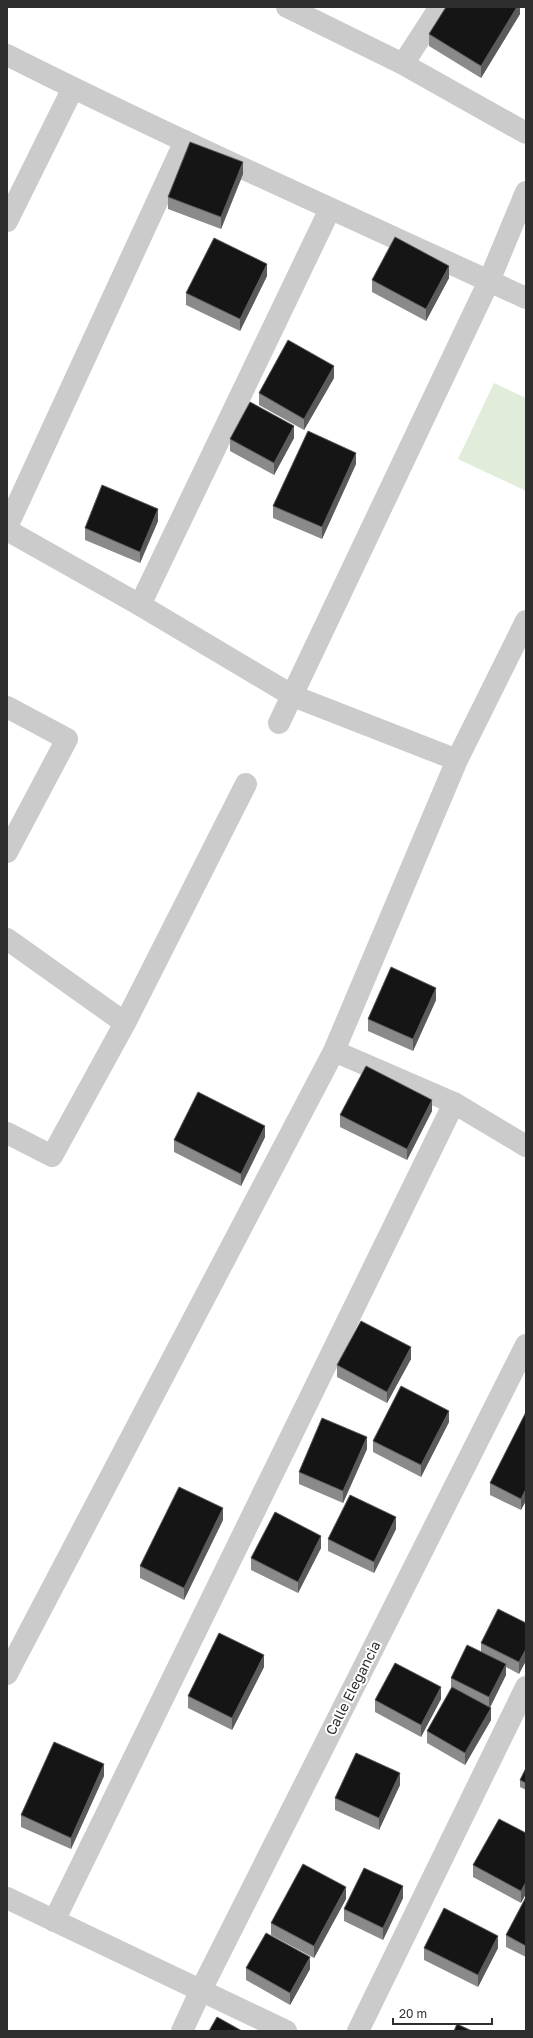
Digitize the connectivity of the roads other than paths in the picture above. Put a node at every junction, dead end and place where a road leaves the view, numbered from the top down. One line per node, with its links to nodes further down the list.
1 (288, 7): 4 (street)
2 (440, 7): 4 (street)
3 (7, 54): 5 (street)
4 (403, 64): 6 (street)
5 (73, 88): 7 (street); 10 (street)
6 (526, 133)
7 (185, 141): 9 (street); 13 (street)
8 (526, 192): 11 (street)
9 (330, 209): 11 (street); 15 (street)
10 (7, 221)
11 (489, 281): 12 (street); 17 (street)
12 (526, 298)
13 (7, 527)
14 (7, 530): 15 (street)
15 (140, 605): 17 (street)
16 (526, 621): 20 (street)
17 (293, 696): 19 (street); 20 (street)
18 (7, 707): 22 (street)
19 (279, 723)
20 (457, 760): 25 (street)
21 (246, 784): 24 (street)
22 (7, 852)
23 (7, 940): 24 (street)
24 (125, 1023): 27 (street)
25 (334, 1051): 26 (street); 30 (street)
26 (454, 1103): 28 (street); 33 (street)
27 (7, 1133)
28 (526, 1146)
29 (526, 1345): 34 (street, Calle Elegancia)
30 (7, 1674)
31 (526, 1687): 37 (street)
32 (7, 1898): 33 (street)
33 (54, 1921): 34 (street)
34 (201, 1990): 35 (street, Calle Elegancia); 36 (street)
35 (182, 2031)
36 (286, 2031)
37 (358, 2031)

